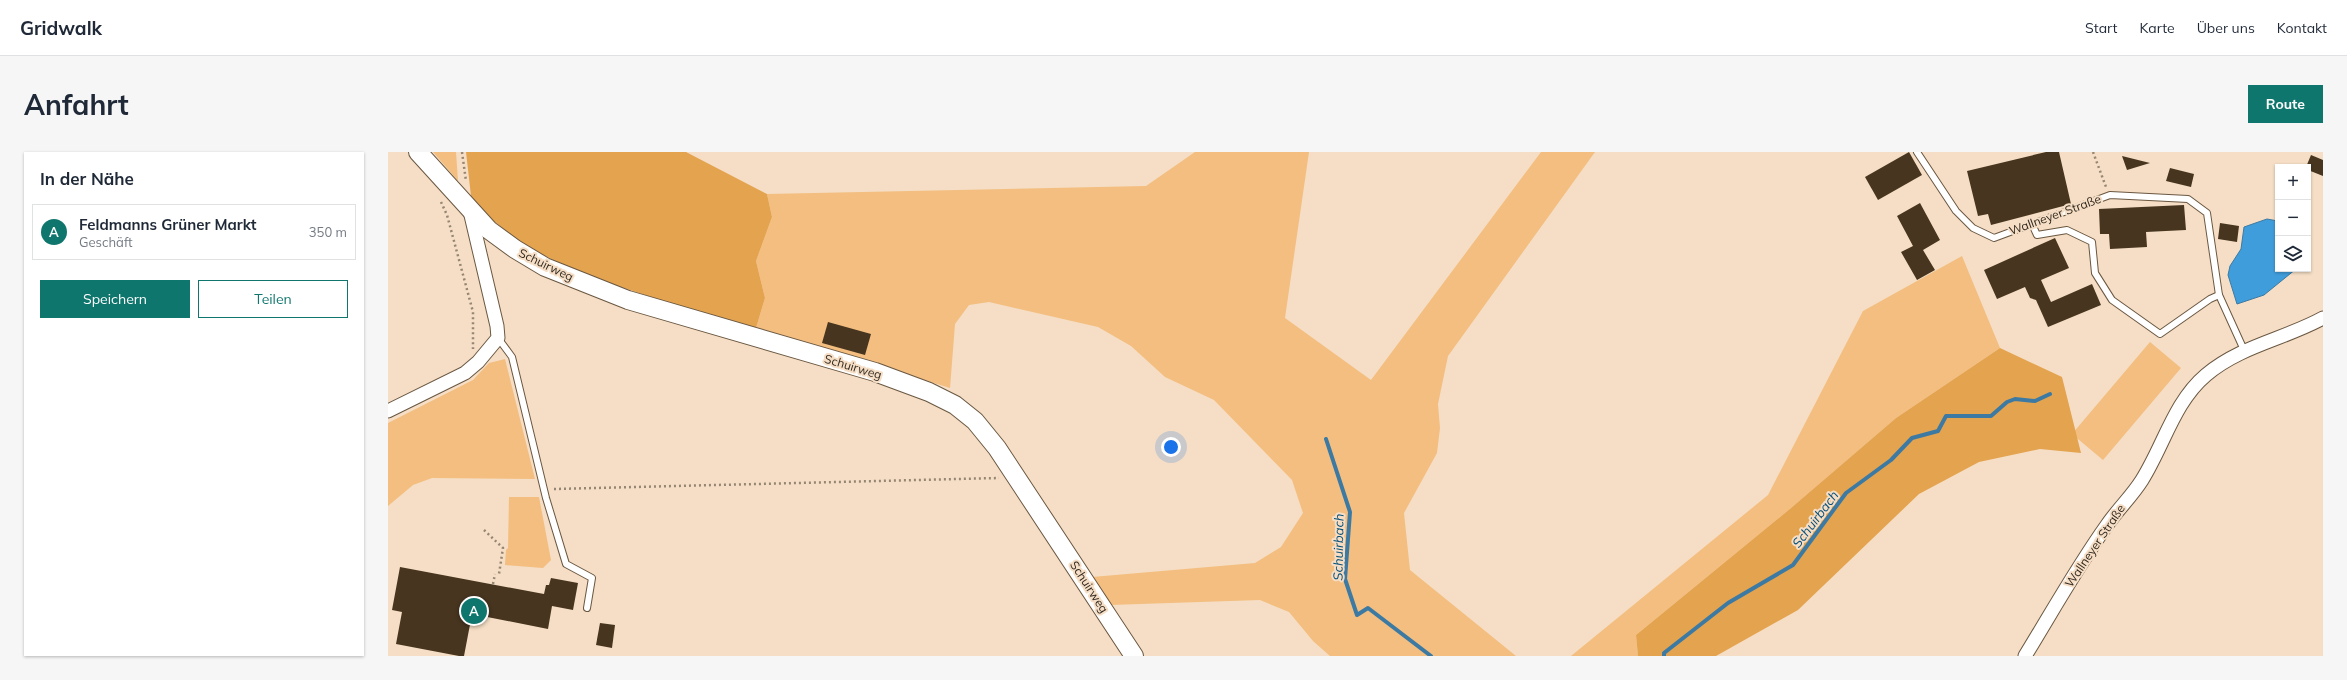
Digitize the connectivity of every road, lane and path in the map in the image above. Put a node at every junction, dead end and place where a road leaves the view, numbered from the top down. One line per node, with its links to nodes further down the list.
1 (418, 152): 6 (main road, Schuirweg)
2 (1917, 152): 7 (lane, Wallneyer Straße)
3 (2093, 152): 4 (path)
4 (2110, 195): 7 (lane, Wallneyer Straße); 8 (lane, Wallneyer Straße)
5 (440, 198): 12 (path)
6 (470, 212): 10 (street, Schuirweg); 14 (main road, Schuirweg)
7 (2032, 224): 8 (lane)
8 (2219, 295): 11 (lane, Wallneyer Straße)
9 (2323, 318): 11 (street, Wallneyer Straße)
10 (498, 338): 12 (street); 15 (lane, Schuirweg)
11 (2244, 350): 22 (street, Wallneyer Straße)
12 (478, 362): 13 (street)
13 (388, 411)
14 (1017, 478): 15 (path); 21 (main road, Schuirweg)
15 (544, 489): 20 (lane, Schuirweg)
16 (484, 530): 18 (path)
17 (495, 574): 19 (path)
18 (499, 574)
19 (493, 584)
20 (587, 608)
21 (1134, 656)
22 (2025, 656)

